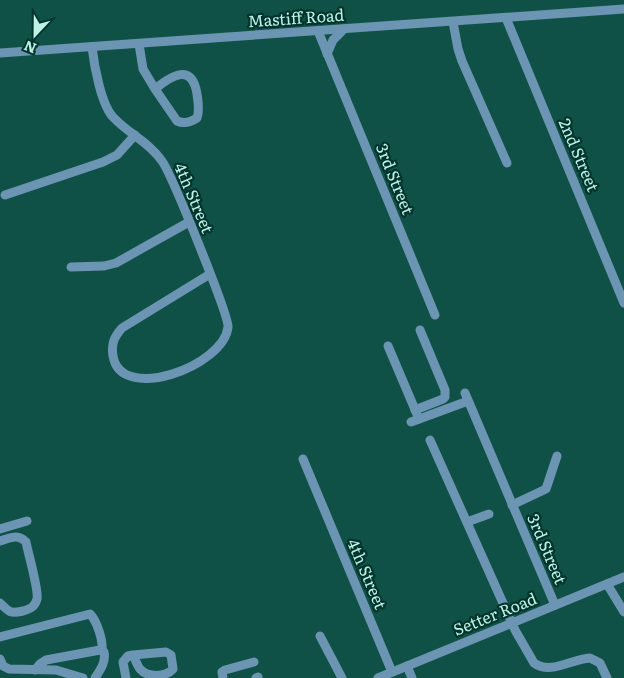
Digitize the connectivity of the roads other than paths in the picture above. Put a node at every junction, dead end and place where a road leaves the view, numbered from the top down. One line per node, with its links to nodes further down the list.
1 (624, 9): 2 (street, Mastiff Road)
2 (506, 18): 3 (street, Mastiff Road); 17 (street, 2nd Street)
3 (452, 22): 4 (street, Mastiff Road); 12 (street)
4 (344, 29): 5 (street, Mastiff Road); 9 (street)
5 (318, 31): 6 (street, Mastiff Road); 9 (street, 3rd Street)
6 (139, 44): 7 (street, Mastiff Road); 10 (street)
7 (92, 47): 8 (street, Mastiff Road); 11 (street, 4th Street)
8 (0, 53)
9 (327, 54): 18 (street, 3rd Street)
10 (155, 89): 10 (street)
11 (135, 135): 13 (street); 14 (street, 4th Street)
12 (507, 163)
13 (5, 195)
14 (189, 222): 15 (street); 16 (street, 4th Street)
15 (71, 267)
16 (210, 274): 16 (street, 4th Street)
17 (624, 303)
18 (434, 315)
19 (420, 330): 21 (street)
20 (388, 346): 21 (street)
21 (415, 410): 25 (street, 3rd Street)
22 (430, 440): 28 (street)
23 (557, 456): 25 (street)
24 (303, 459): 43 (street, 4th Street)
25 (512, 505): 34 (street, 3rd Street)
26 (489, 514): 28 (street)
27 (27, 520): 29 (street)
28 (468, 522): 36 (street)
29 (0, 529)
30 (0, 541): 33 (street)
31 (624, 577): 32 (street, Setter Road)
32 (607, 584): 34 (street, Setter Road); 35 (street)
33 (0, 603)
34 (555, 605): 36 (street, Setter Road)
35 (624, 611)
36 (512, 623): 43 (street, Setter Road); 53 (street)
37 (320, 636): 49 (street)
38 (0, 637): 39 (street)
39 (102, 650): 44 (street); 46 (street)
40 (133, 655): 47 (street)
41 (0, 659): 44 (street)
42 (254, 662): 48 (street)
43 (400, 669): 50 (street, Setter Road); 51 (street); 52 (street)
44 (35, 670): 45 (street)
45 (84, 678)
46 (95, 678)
47 (126, 678)
48 (223, 678)
49 (342, 678)
50 (378, 678)
51 (404, 678)
52 (412, 678)
53 (606, 678)

